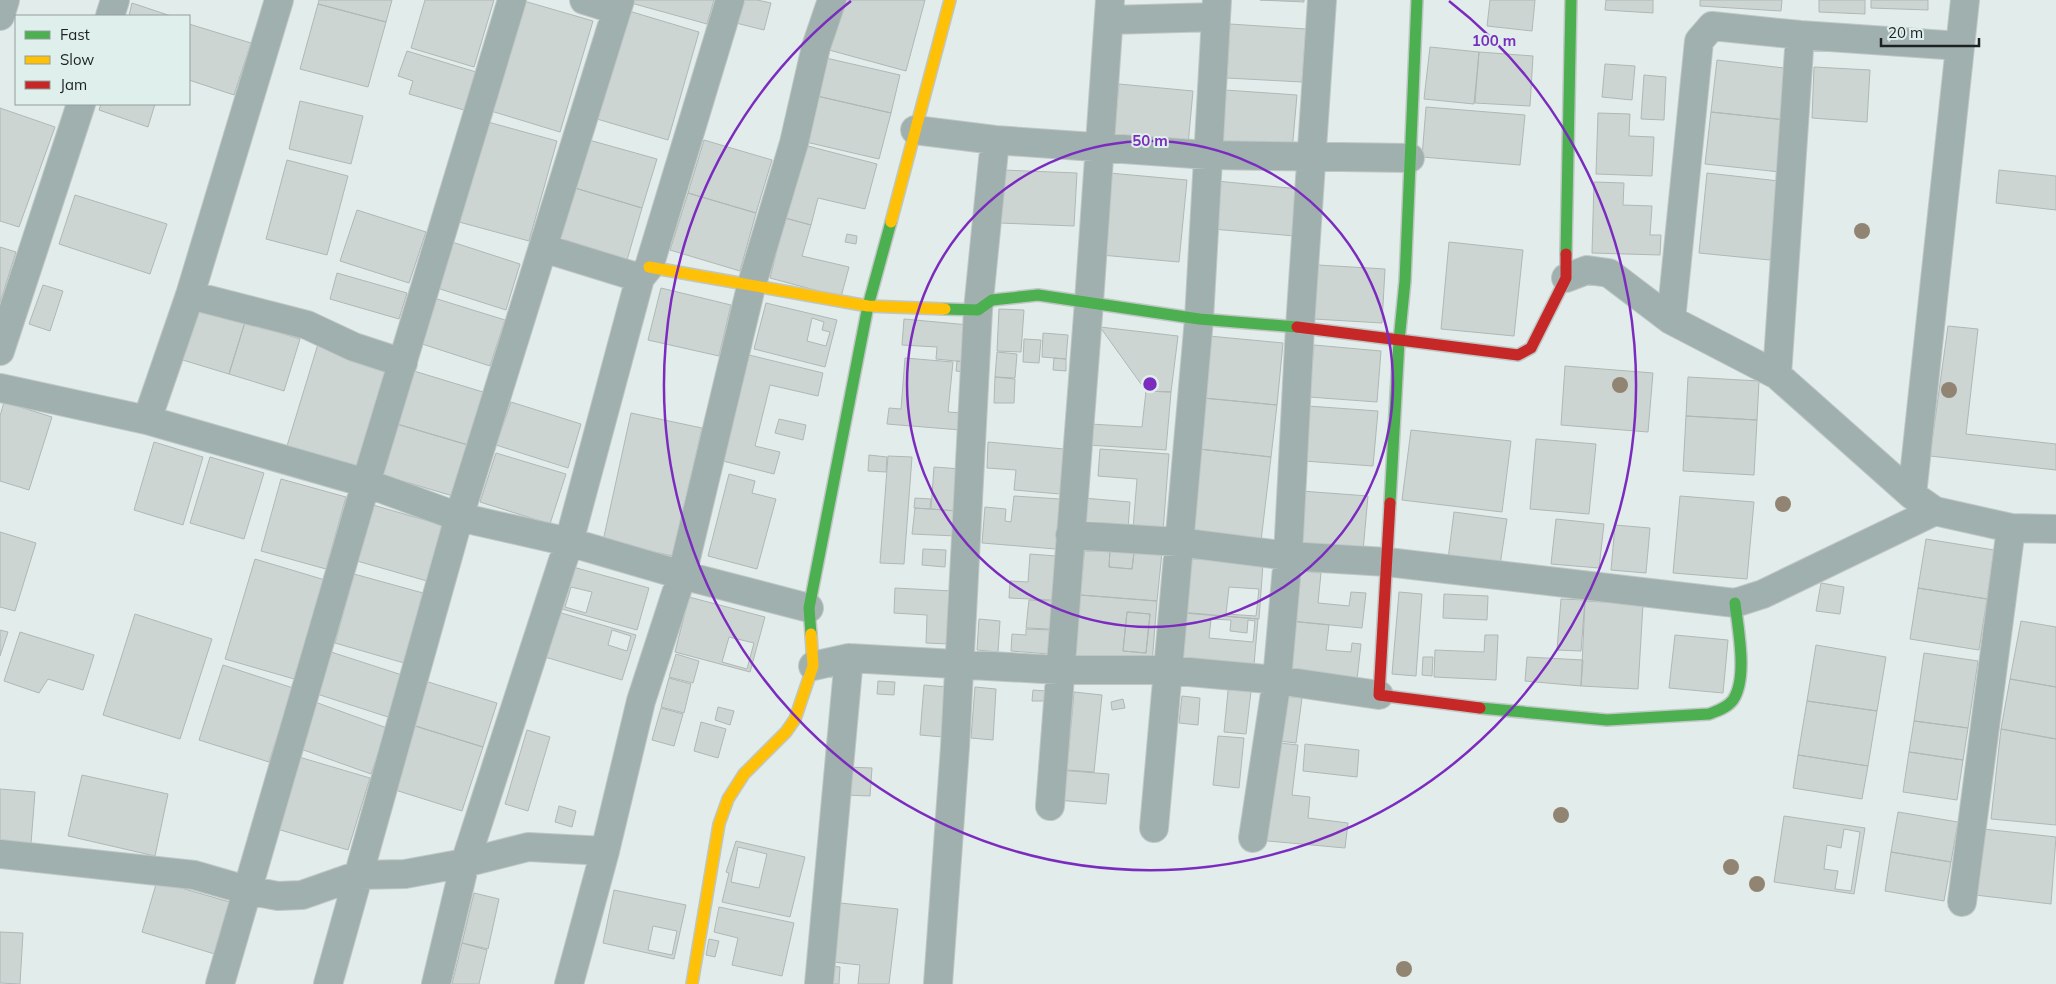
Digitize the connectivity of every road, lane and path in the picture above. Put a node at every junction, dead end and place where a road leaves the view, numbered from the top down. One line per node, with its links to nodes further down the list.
1 (5, 0): 17 (street)
2 (115, 0): 16 (street)
3 (279, 0): 31 (street)
4 (512, 0): 40 (street)
5 (584, 0): 13 (street)
6 (730, 0): 28 (street)
7 (832, 0): 30 (street)
8 (950, 0): 21 (street)
9 (1322, 0): 25 (street)
10 (1417, 0): 26 (street)
11 (1571, 0): 29 (street)
12 (1965, 0): 19 (street)
13 (618, 5): 27 (street)
14 (1216, 9): 15 (street); 24 (street)
15 (1109, 10): 23 (street)
16 (110, 15)
17 (0, 16)
18 (1800, 35): 19 (street); 36 (street); 41 (street)
19 (1960, 46): 45 (street)
20 (81, 105): 39 (street)
21 (915, 130): 22 (street); 33 (street)
22 (995, 140): 23 (street); 34 (street)
23 (1100, 148): 24 (street); 32 (street)
24 (1208, 155): 25 (street); 35 (street)
25 (1311, 155): 26 (street); 37 (street)
26 (1410, 158): 38 (street)
27 (543, 248): 28 (street); 47 (street)
28 (645, 273): 30 (street); 51 (street)
29 (1566, 278): 36 (street); 38 (street)
30 (751, 287): 33 (street); 55 (street)
31 (190, 295): 40 (street); 43 (street)
32 (1089, 302): 34 (street); 35 (street); 50 (street)
33 (868, 306): 34 (street); 57 (street)
34 (978, 310): 59 (street)
35 (1199, 320): 37 (street); 52 (street)
36 (1671, 320): 41 (street)
37 (1300, 328): 38 (street); 53 (street)
38 (1399, 341): 54 (street)
39 (0, 351)
40 (404, 363): 44 (street)
41 (1777, 374): 45 (street)
42 (0, 388): 43 (street)
43 (147, 420): 44 (street)
44 (366, 483): 47 (street); 72 (street)
45 (1912, 495): 46 (street)
46 (1935, 511): 48 (street); 56 (street)
47 (459, 517): 51 (street); 71 (street)
48 (2011, 528): 49 (street); 73 (street)
49 (2056, 529)
50 (1070, 534): 52 (street); 61 (street)
51 (569, 542): 55 (street); 70 (street)
52 (1178, 542): 53 (street); 62 (street)
53 (1288, 556): 54 (street); 63 (street)
54 (1387, 562): 56 (street); 64 (street)
55 (682, 575): 57 (street); 68 (street)
56 (1735, 603): 64 (street)
57 (809, 608): 60 (street)
58 (849, 658): 59 (street); 60 (street); 79 (street)
59 (960, 663): 61 (street); 80 (street)
60 (813, 666): 78 (street)
61 (1060, 670): 62 (street); 65 (street)
62 (1167, 670): 63 (street); 66 (street)
63 (1277, 680): 64 (street); 67 (street)
64 (1379, 696)
65 (1050, 806)
66 (1154, 828)
67 (1253, 838)
68 (605, 851): 70 (street); 77 (street)
69 (0, 854): 72 (street)
70 (465, 863): 71 (street); 76 (street)
71 (359, 875): 72 (street); 75 (street)
72 (246, 890): 74 (street)
73 (1962, 902)
74 (220, 984)
75 (328, 984)
76 (436, 984)
77 (569, 984)
78 (692, 984)
79 (819, 984)
80 (938, 984)

